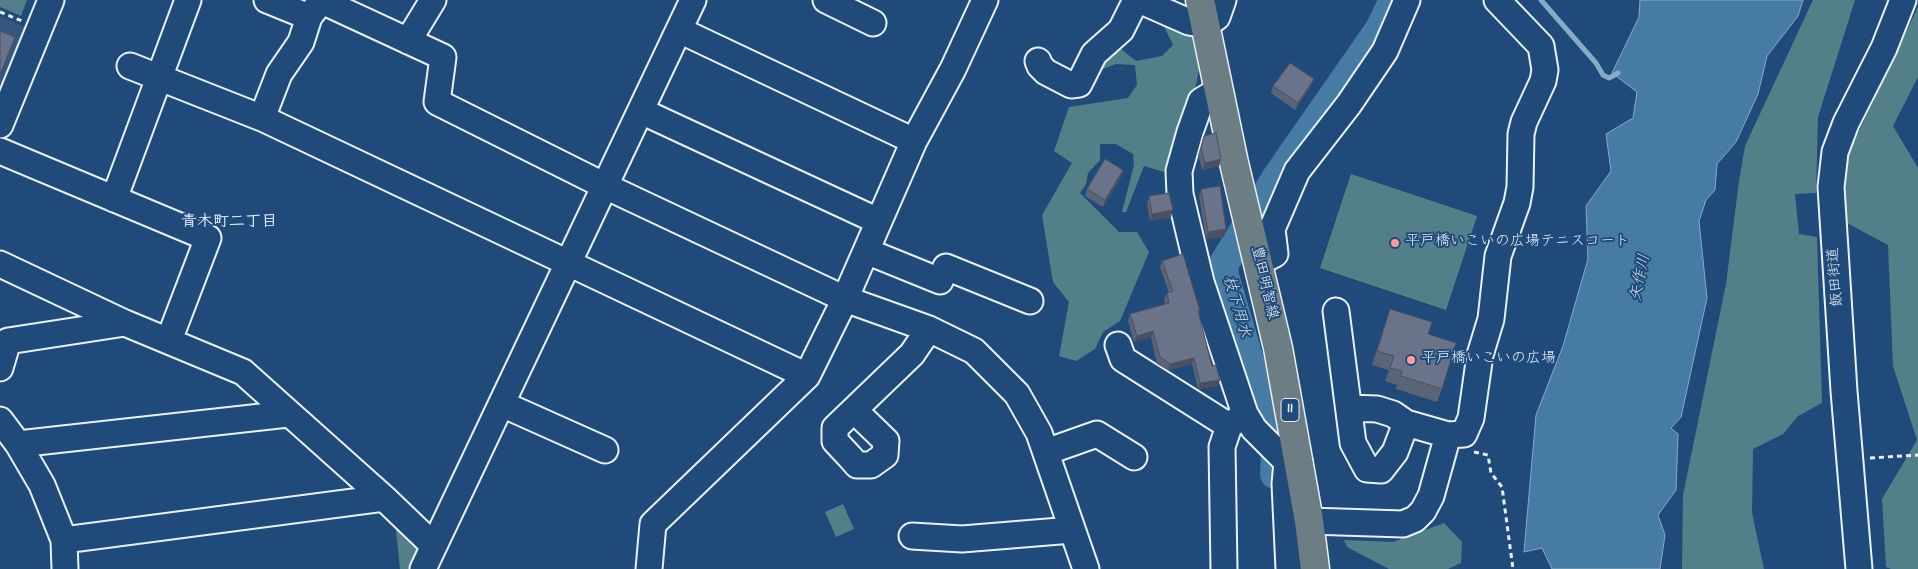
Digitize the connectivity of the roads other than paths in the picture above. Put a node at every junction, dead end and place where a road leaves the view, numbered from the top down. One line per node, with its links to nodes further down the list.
1 (50, 0): 24 (street)
2 (188, 0): 20 (street)
3 (267, 0): 13 (street)
4 (433, 0): 17 (street)
5 (693, 0): 16 (street)
6 (826, 0): 15 (street)
7 (985, 0): 25 (street)
8 (1137, 0): 14 (street); 18 (street)
9 (1223, 0): 14 (street)
10 (1407, 0): 31 (street)
11 (1496, 0): 50 (street)
12 (1903, 0): 70 (street, 飯田街道)
13 (318, 6): 17 (street); 23 (street)
14 (1203, 13): 21 (main road, 豊田明智線 / 11)
15 (873, 24)
16 (679, 30): 22 (street); 25 (street)
17 (408, 41): 27 (street)
18 (1038, 61)
19 (130, 66): 20 (street)
20 (160, 80): 23 (street); 28 (street)
21 (1219, 90): 31 (main road, 豊田明智線 / 11); 48 (street)
22 (641, 111): 27 (street); 29 (street)
23 (262, 118): 32 (street)
24 (0, 125)
25 (914, 140): 29 (street)
26 (0, 151): 28 (street)
27 (605, 186): 32 (street); 34 (street)
28 (114, 199): 39 (street)
29 (878, 221): 30 (street)
30 (866, 251): 34 (street); 35 (street)
31 (1258, 258): 55 (main road, 豊田明智線 / 11)
32 (570, 262): 42 (street); 43 (street)
33 (0, 264): 37 (street)
34 (845, 299): 38 (street); 42 (street)
35 (1030, 301)
36 (1336, 311): 44 (street)
37 (126, 323): 39 (street); 41 (street)
38 (929, 329): 45 (street); 53 (street)
39 (169, 340): 46 (street)
40 (1118, 345): 48 (street)
41 (0, 368)
42 (807, 376): 64 (street)
43 (502, 404): 52 (street); 61 (street)
44 (1349, 408): 49 (street); 49 (street)
45 (854, 410)
46 (288, 414): 51 (street); 56 (street)
47 (0, 420): 51 (street)
48 (1237, 420): 55 (street); 67 (street)
49 (1406, 423): 50 (street)
50 (1448, 435): 57 (street)
51 (18, 444): 60 (street)
52 (605, 450)
53 (1046, 452): 54 (street); 58 (street)
54 (1134, 458)
55 (1290, 460): 57 (main road, 豊田明智線 / 11); 68 (street)
56 (384, 498): 60 (street); 61 (street)
57 (1309, 520): 69 (main road, 豊田明智線 / 11)
58 (1072, 530): 59 (street); 65 (street)
59 (912, 536)
60 (64, 540): 62 (street)
61 (434, 546): 63 (street)
62 (65, 569)
63 (423, 569)
64 (649, 569)
65 (1086, 569): 66 (street)
66 (1098, 569)
67 (1224, 569)
68 (1289, 569)
69 (1314, 569)
70 (1859, 569)

